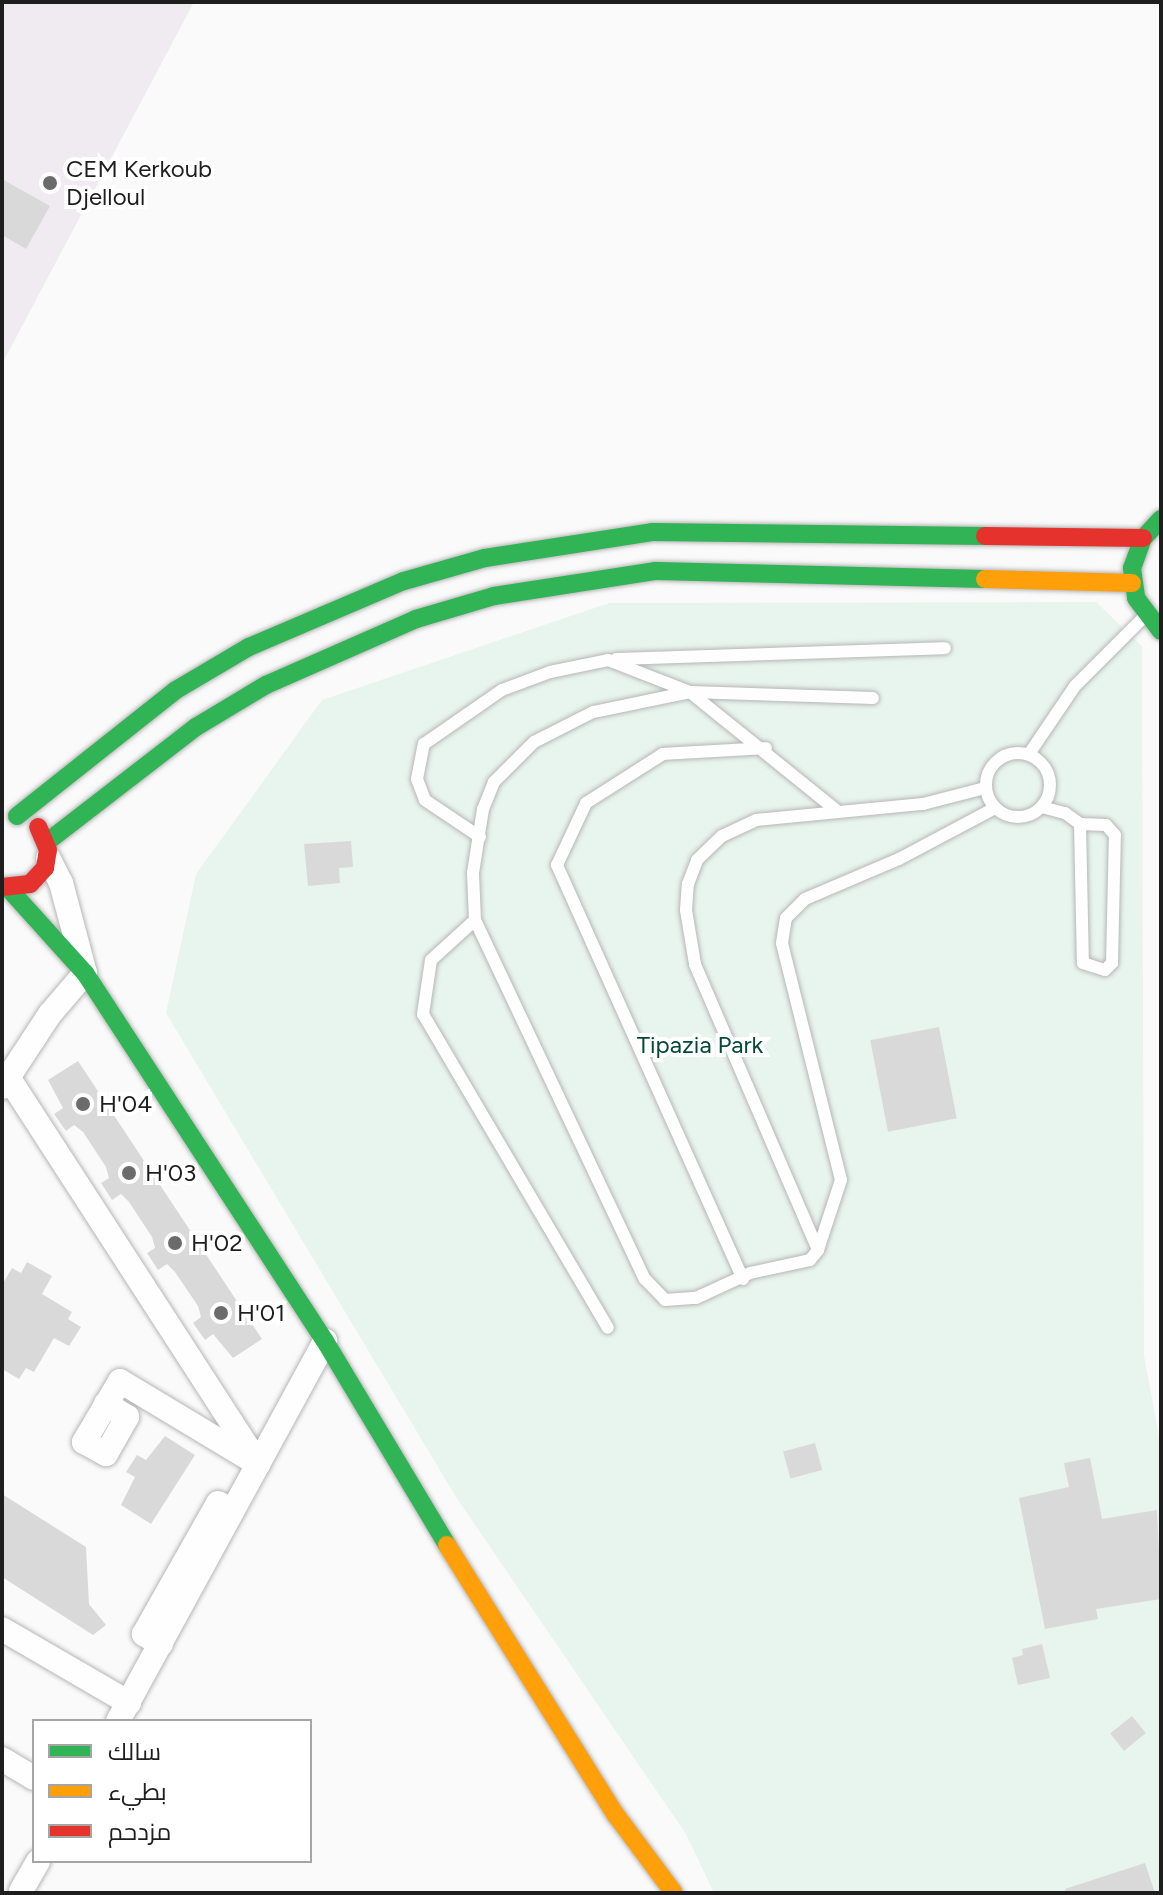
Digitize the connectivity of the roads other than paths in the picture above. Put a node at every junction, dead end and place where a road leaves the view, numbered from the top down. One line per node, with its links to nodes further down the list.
1 (1161, 519): 2 (street)
2 (1143, 538): 3 (street); 16 (street)
3 (1132, 583): 4 (street); 19 (street)
4 (1145, 616): 5 (street); 11 (lane)
5 (1161, 631)
6 (945, 648): 7 (lane)
7 (608, 660): 8 (lane); 18 (lane)
8 (690, 692): 9 (lane); 10 (lane); 18 (lane)
9 (873, 698)
10 (766, 748): 15 (lane); 25 (lane)
11 (1029, 754): 12 (lane); 13 (lane)
12 (985, 788): 14 (lane); 15 (lane)
13 (1042, 807): 14 (lane); 17 (lane)
14 (995, 808): 24 (lane)
15 (836, 810): 24 (lane)
16 (8, 812): 19 (street)
17 (1080, 824): 17 (lane)
18 (480, 837): 21 (lane)
19 (47, 850): 20 (street); 22 (street)
20 (5, 889): 22 (street)
21 (475, 920): 25 (lane); 26 (lane)
22 (85, 973): 23 (street); 27 (street)
23 (5, 1082): 29 (street)
24 (818, 1250): 25 (lane)
25 (743, 1279)
26 (608, 1328)
27 (325, 1341): 29 (street); 36 (street)
28 (106, 1404): 29 (street)
29 (258, 1464): 31 (street)
30 (2, 1629): 31 (street)
31 (123, 1712)
32 (2, 1759): 33 (street)
33 (32, 1777)
34 (37, 1863): 35 (street)
35 (21, 1891)
36 (674, 1893)

